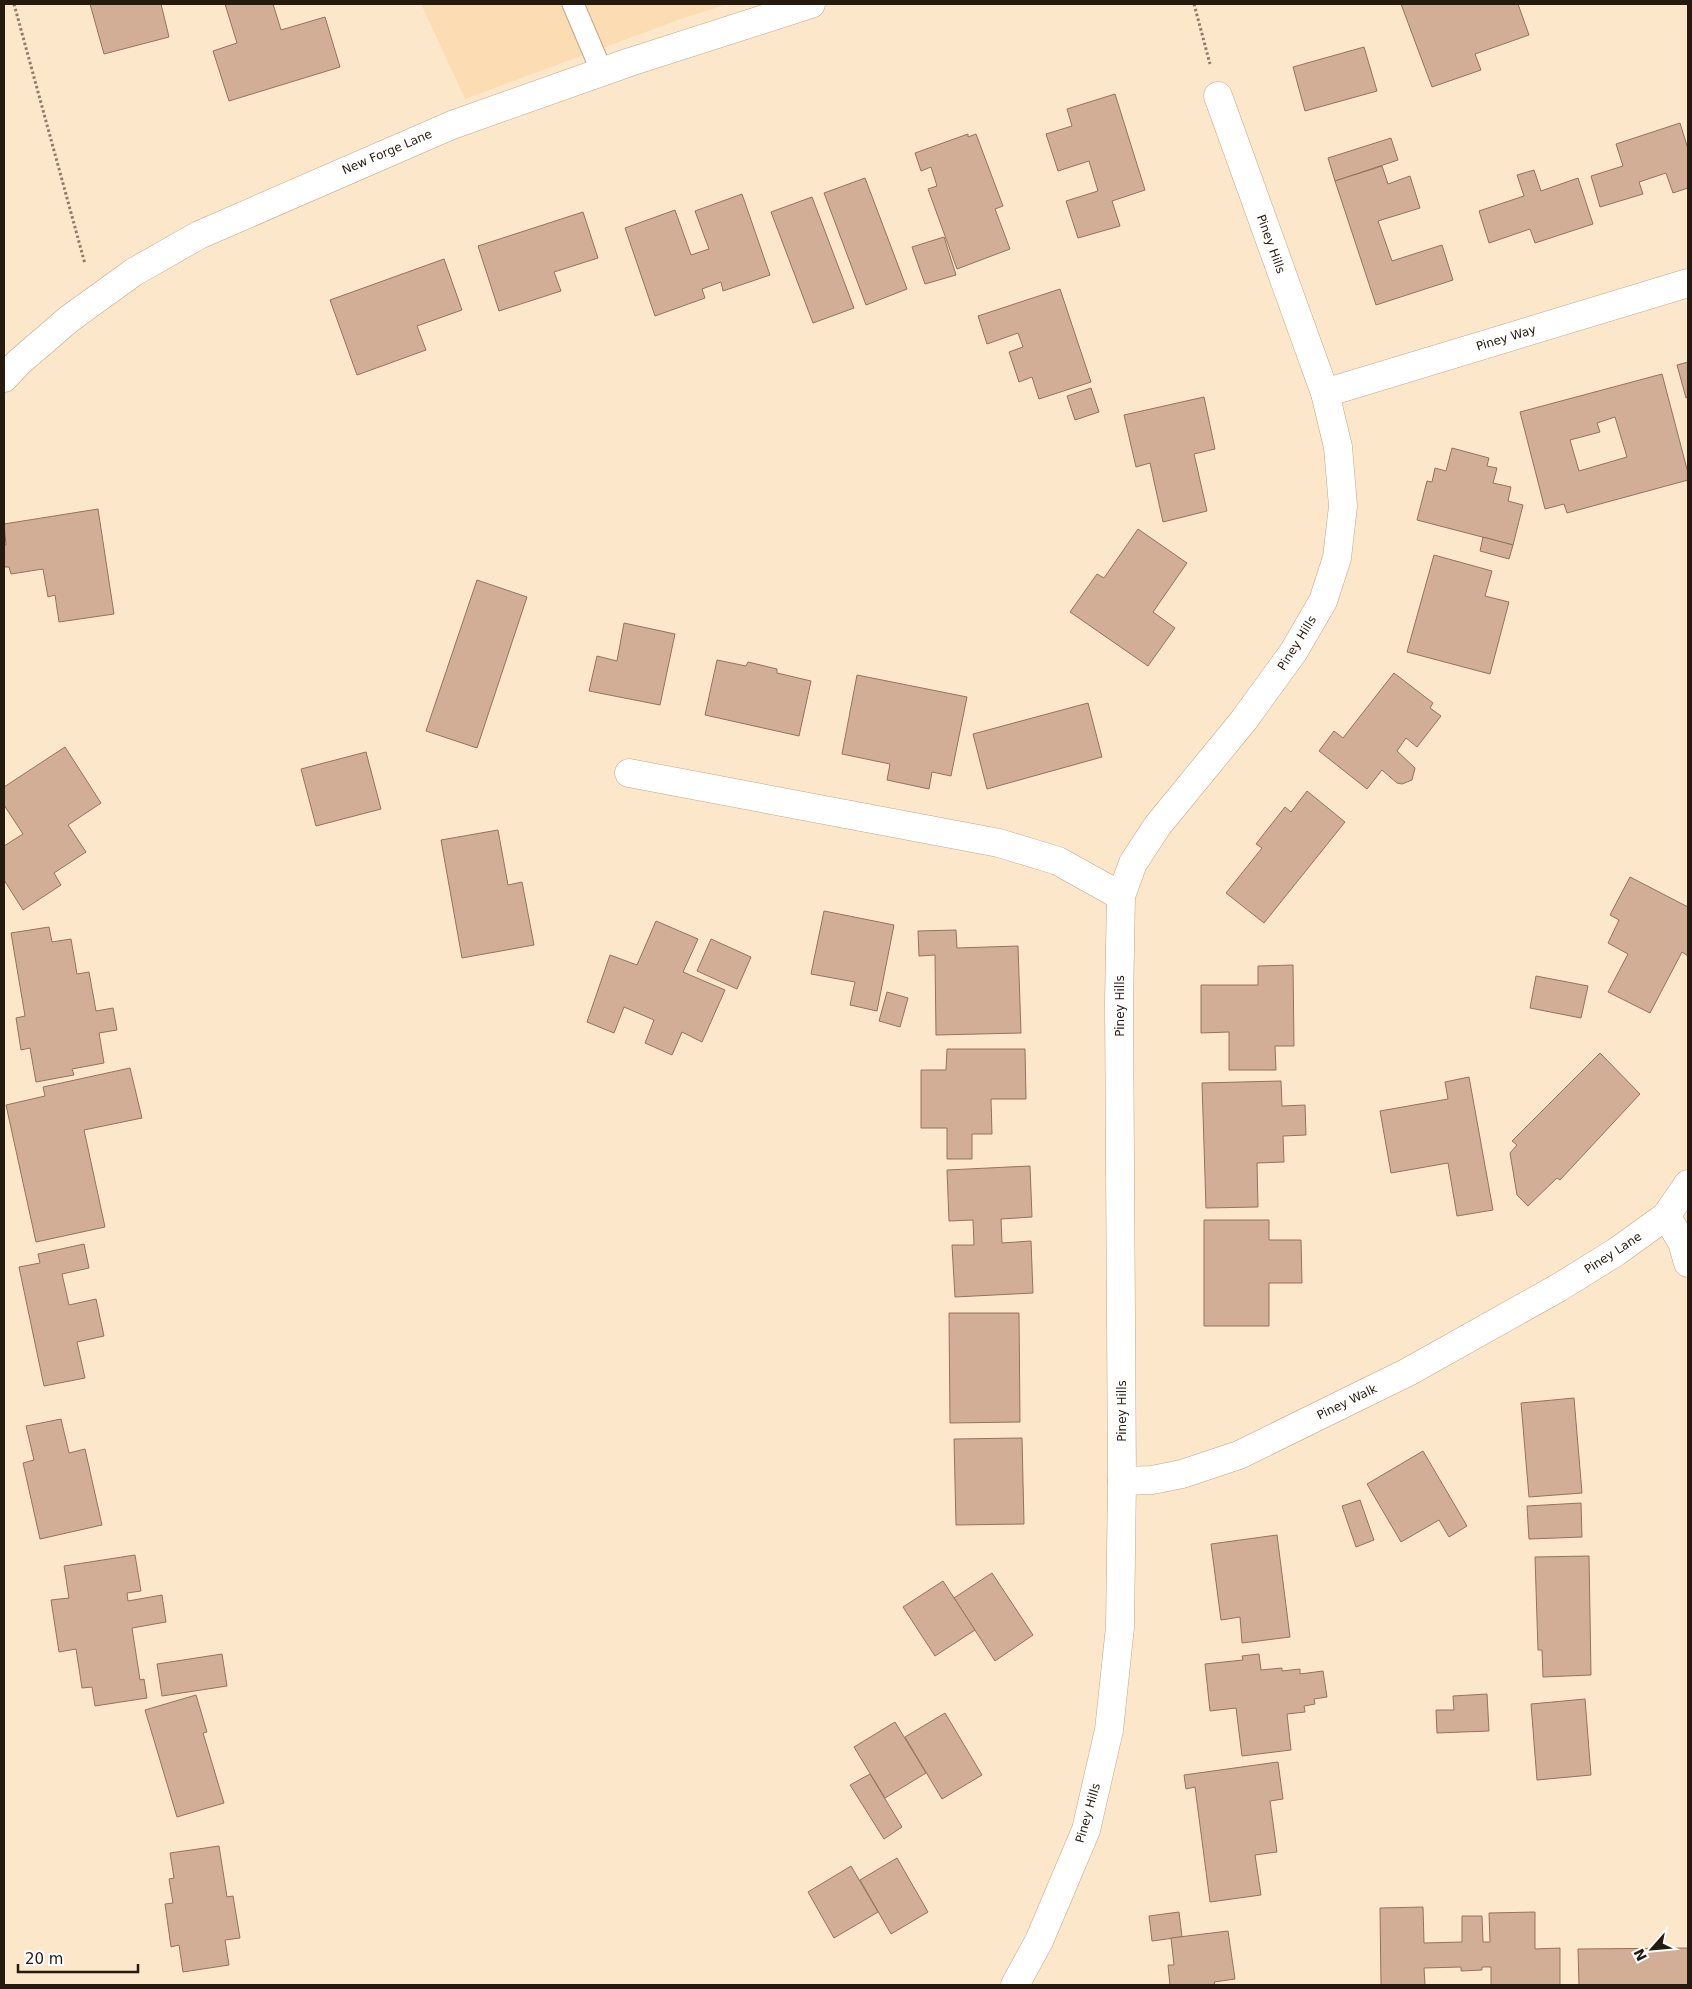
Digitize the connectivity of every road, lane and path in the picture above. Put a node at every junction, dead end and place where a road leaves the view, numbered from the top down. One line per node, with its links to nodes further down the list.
1 (14, 4): 8 (path)
2 (573, 4): 5 (lane)
3 (811, 4): 5 (street, New Forge Lane)
4 (1194, 4): 6 (path)
5 (602, 72): 8 (street, New Forge Lane)
6 (1218, 96): 10 (street, Piney Hills)
7 (1688, 283): 10 (street, Piney Way)
8 (95, 301): 9 (street, New Forge Lane)
9 (4, 378)
10 (1324, 393): 12 (street, Piney Hills)
11 (629, 773): 12 (street)
12 (1122, 896): 17 (street, Piney Hills)
13 (1688, 1184): 14 (street, Piney Lane)
14 (1666, 1216): 15 (street); 16 (street, Piney Lane)
15 (1688, 1263)
16 (1558, 1288): 17 (street, Piney Walk)
17 (1122, 1481): 18 (street, Piney Hills)
18 (1015, 1985)

